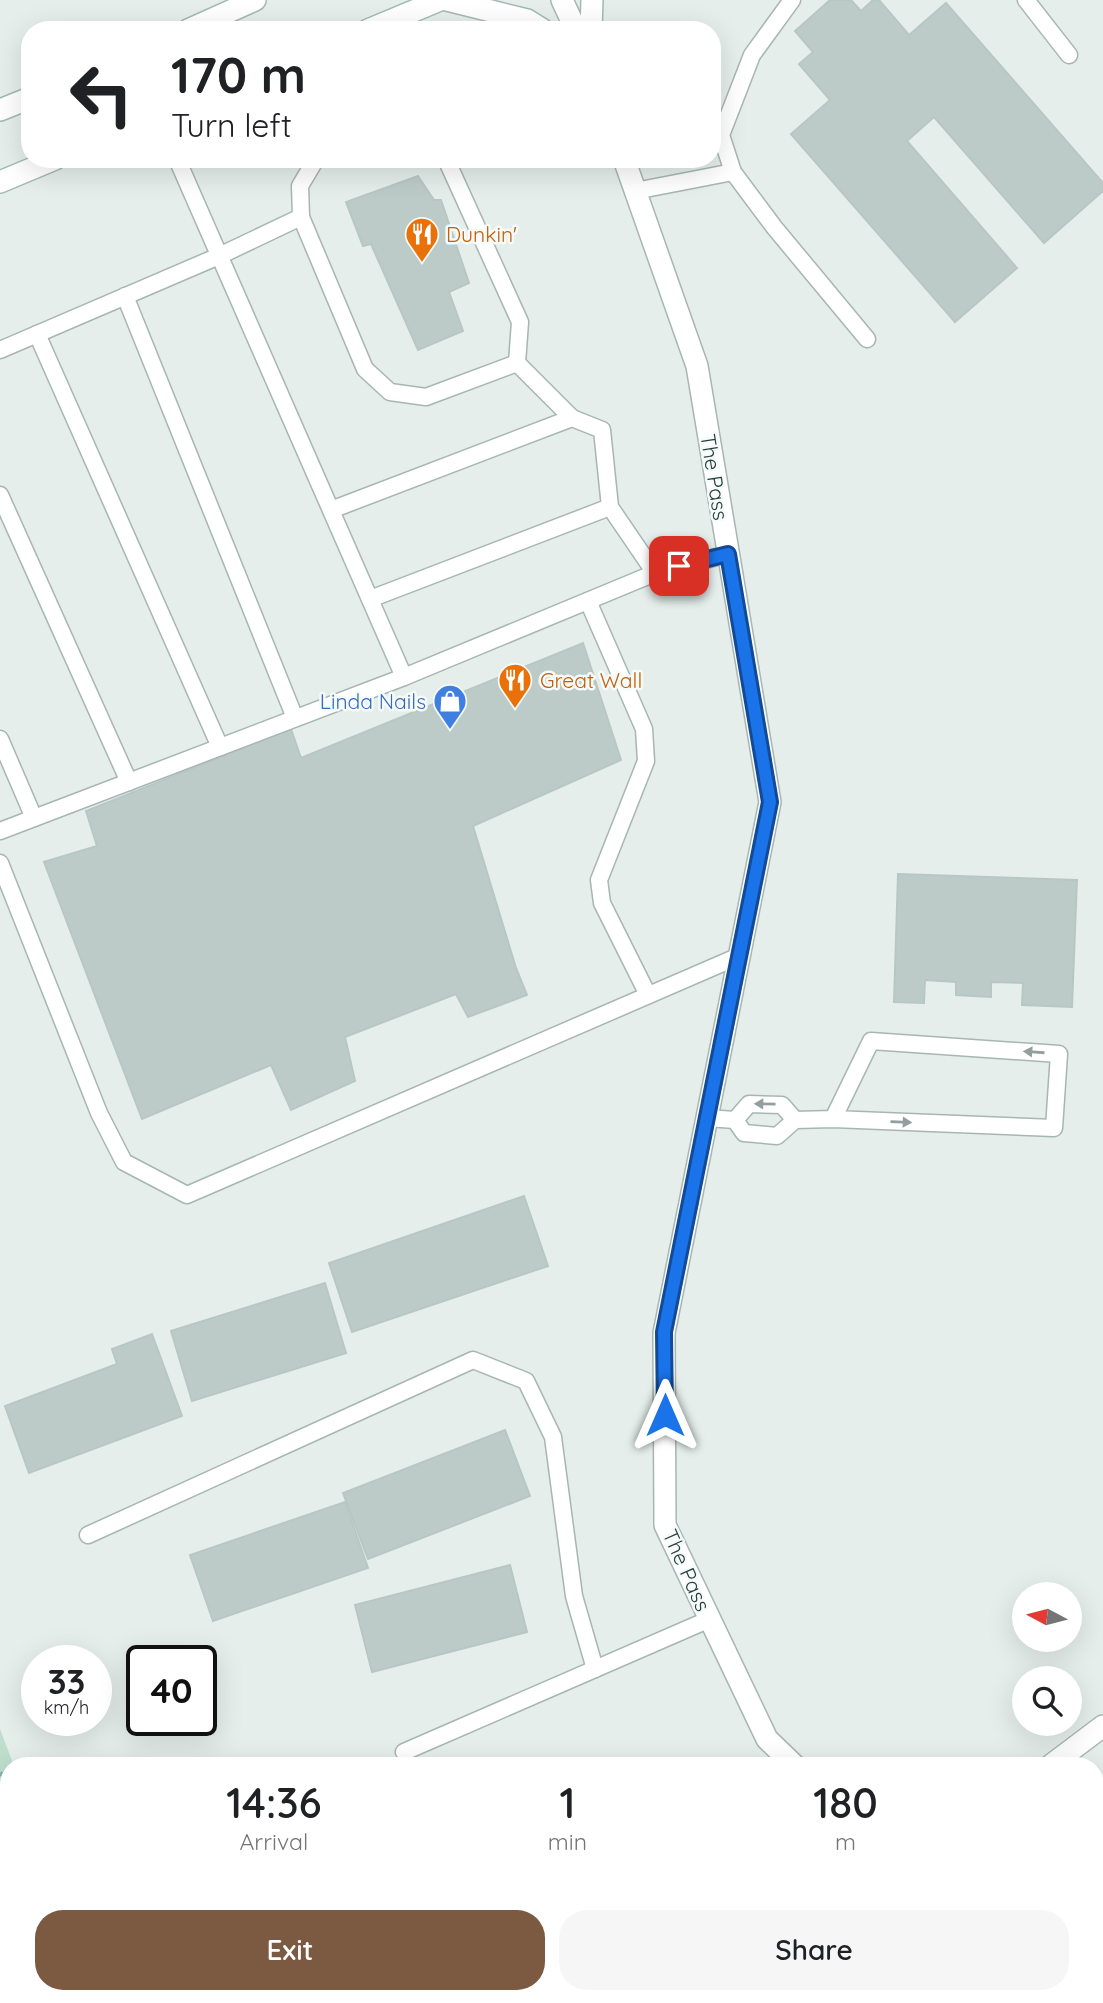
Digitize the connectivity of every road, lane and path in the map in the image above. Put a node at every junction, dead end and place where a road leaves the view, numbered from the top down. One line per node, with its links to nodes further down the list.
1 (255, 0): 8 (street)
2 (440, 0): 9 (street)
3 (447, 0): 10 (street)
4 (562, 0): 11 (street)
5 (592, 0): 12 (street)
6 (792, 0): 21 (lane)
7 (1026, 0): 13 (lane)
8 (208, 21)
9 (390, 21)
10 (529, 21)
11 (572, 21)
12 (591, 21)
13 (1069, 55)
14 (21, 102): 15 (street)
15 (0, 110)
16 (33, 168): 22 (street)
17 (181, 168): 25 (lane)
18 (311, 168): 24 (lane)
19 (450, 168): 30 (lane)
20 (627, 168): 23 (street, The Pass)
21 (733, 172): 23 (lane); 28 (lane)
22 (0, 182)
23 (635, 191): 35 (street, The Pass)
24 (301, 217): 25 (lane); 30 (lane)
25 (219, 256): 26 (lane); 34 (lane)
26 (125, 296): 27 (lane); 40 (lane)
27 (37, 334): 29 (lane); 42 (lane)
28 (867, 339)
29 (0, 350)
30 (517, 363): 31 (lane)
31 (572, 418): 33 (lane); 34 (lane)
32 (0, 495): 43 (lane)
33 (610, 507): 36 (lane); 37 (lane)
34 (331, 510): 37 (lane)
35 (728, 554): 36 (lane); 47 (street, The Pass)
36 (655, 573): 38 (lane)
37 (370, 599): 39 (lane)
38 (588, 601): 39 (lane); 48 (lane)
39 (404, 677): 40 (lane)
40 (295, 719): 42 (lane)
41 (0, 739): 44 (lane)
42 (219, 747): 43 (lane)
43 (129, 782): 44 (lane)
44 (34, 818): 45 (lane)
45 (0, 831)
46 (0, 863): 48 (lane)
47 (739, 956): 48 (lane); 49 (street, The Pass)
48 (648, 995)
49 (706, 1118): 50 (lane); 54 (street, The Pass)
50 (735, 1119): 52 (lane, one-way to 50); 52 (lane)
51 (833, 1119): 51 (lane, one-way to 51); 52 (lane)
52 (795, 1120)
53 (88, 1535): 55 (lane)
54 (709, 1619): 55 (lane); 58 (street, The Pass)
55 (595, 1669): 57 (lane)
56 (1103, 1726): 59 (street)
57 (404, 1752)
58 (785, 1757)
59 (1062, 1757)

